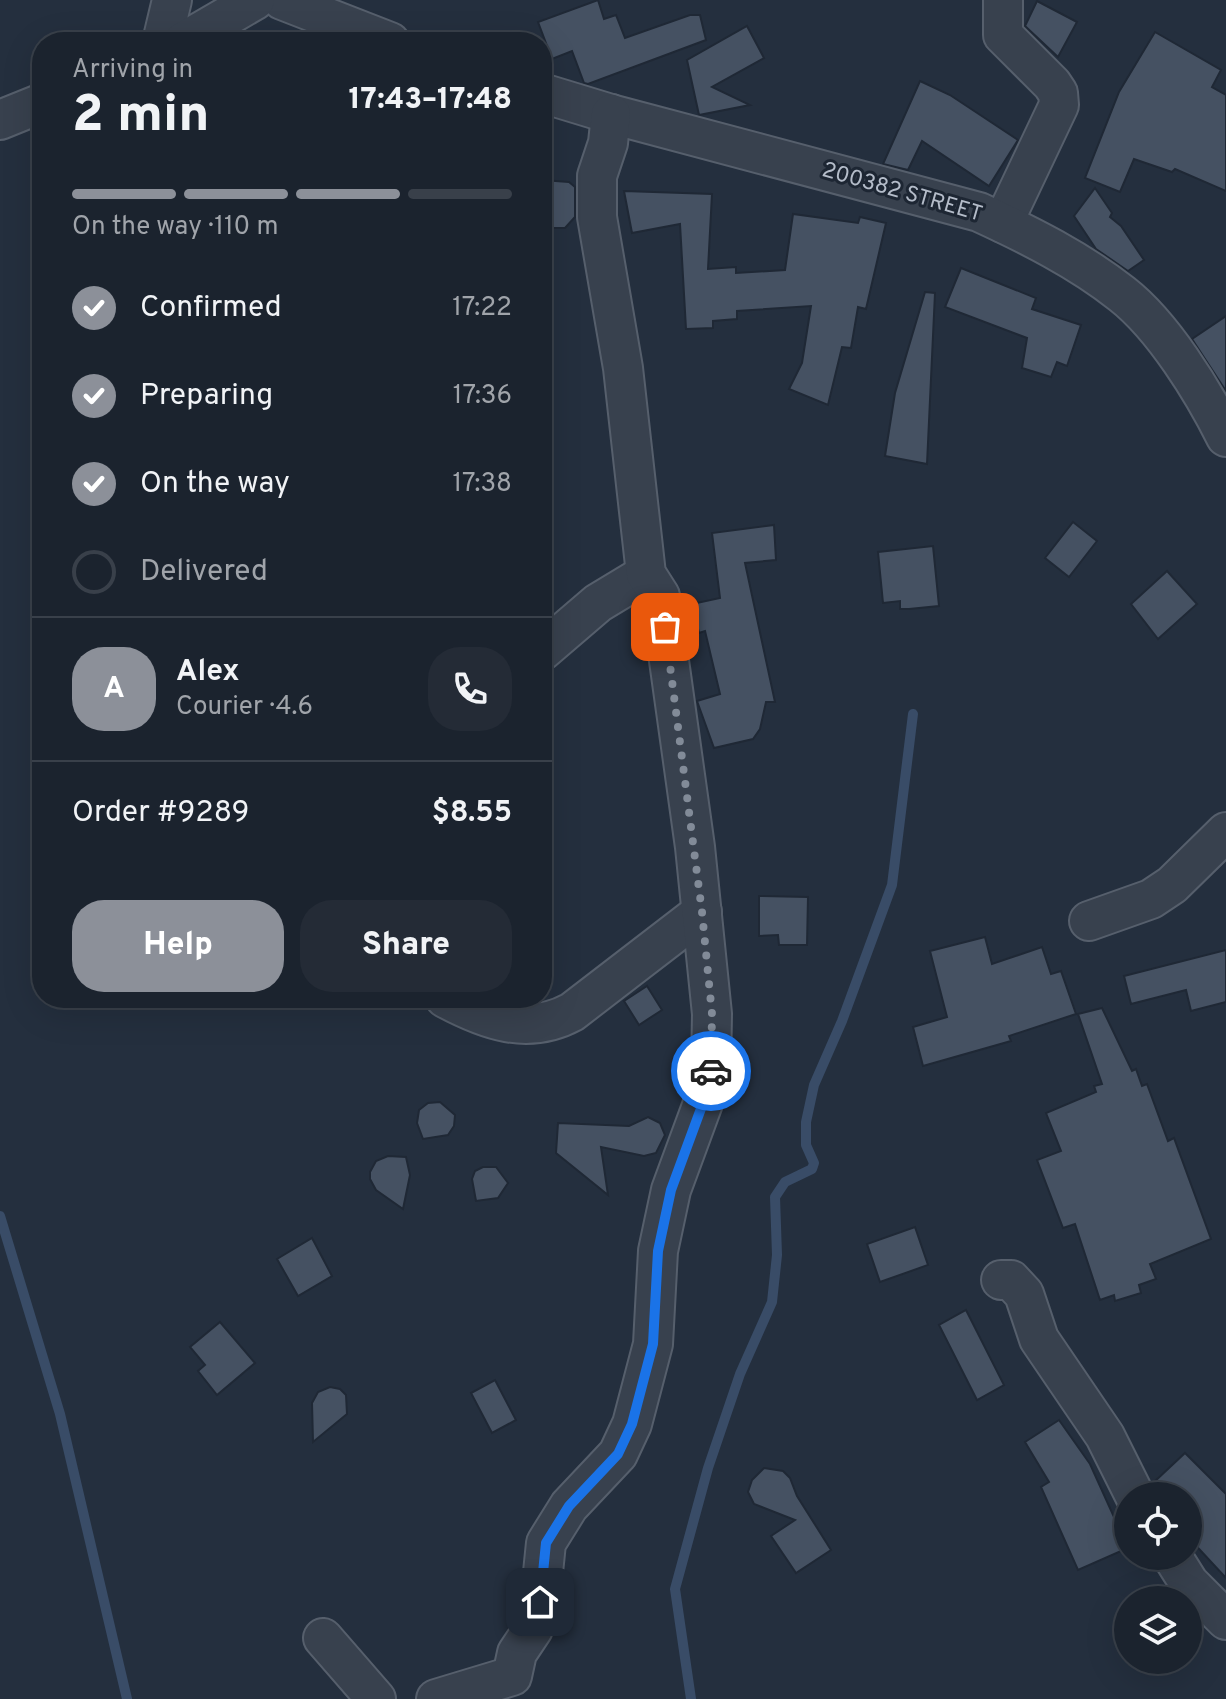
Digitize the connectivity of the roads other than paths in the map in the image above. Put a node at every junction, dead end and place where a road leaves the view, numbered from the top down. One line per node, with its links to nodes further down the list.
1 (172, 0): 5 (street)
2 (255, 0): 6 (street)
3 (282, 0): 7 (street)
4 (1003, 0): 12 (street)
5 (164, 32)
6 (200, 32)
7 (364, 32)
8 (552, 96): 10 (street, 200382 STREET)
9 (32, 107): 11 (street)
10 (611, 114): 12 (street, 200382 STREET); 14 (street)
11 (0, 120)
12 (1003, 223): 13 (street, 200382 STREET)
13 (1226, 437)
14 (646, 574): 15 (street); 17 (street)
15 (552, 642)
16 (1226, 832): 18 (street)
17 (702, 912): 19 (street); 26 (street)
18 (1089, 921)
19 (463, 1008)
20 (1001, 1280): 21 (street)
21 (1128, 1482)
22 (1181, 1570): 23 (street)
23 (1226, 1620)
24 (323, 1638): 25 (street)
25 (376, 1699)
26 (436, 1699)

